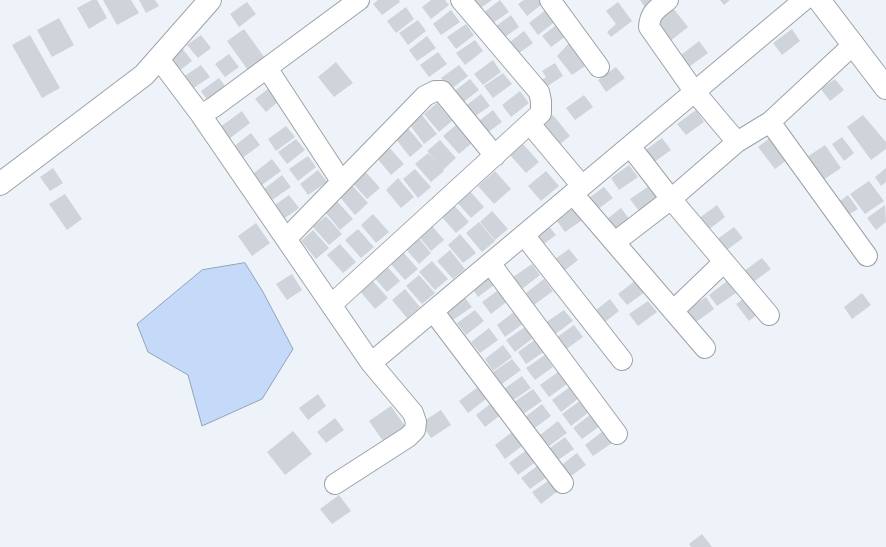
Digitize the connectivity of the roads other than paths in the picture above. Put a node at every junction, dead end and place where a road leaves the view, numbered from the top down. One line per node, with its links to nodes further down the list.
1 (210, 0): 9 (highway)
2 (460, 0): 16 (street)
3 (550, 0): 10 (street)
4 (668, 0): 13 (street)
5 (804, 0): 13 (street)
6 (819, 0): 8 (highway)
7 (348, 3): 11 (street)
8 (854, 44): 12 (highway); 15 (street)
9 (159, 58): 14 (street); 21 (highway)
10 (599, 66)
11 (267, 68): 14 (street); 20 (street)
12 (886, 88)
13 (694, 91): 17 (street); 18 (street)
14 (201, 115): 25 (street)
15 (770, 122): 17 (street); 27 (street)
16 (530, 124): 19 (street); 22 (street)
17 (737, 142): 23 (street)
18 (630, 146): 22 (street); 23 (street)
19 (495, 156): 20 (street); 30 (street)
20 (341, 181): 25 (street)
21 (0, 184)
22 (578, 190): 24 (street); 26 (street)
23 (671, 199): 26 (street); 28 (street)
24 (524, 235): 29 (street); 35 (street)
25 (286, 238): 30 (street)
26 (615, 242): 32 (street)
27 (868, 256)
28 (724, 262): 32 (street); 33 (street)
29 (490, 263): 31 (street); 37 (street)
30 (331, 305): 36 (street)
31 (433, 311): 36 (street); 38 (street)
32 (673, 311): 34 (street)
33 (770, 315)
34 (705, 348)
35 (622, 360)
36 (371, 363): 39 (street)
37 (617, 434)
38 (563, 483)
39 (335, 484)

